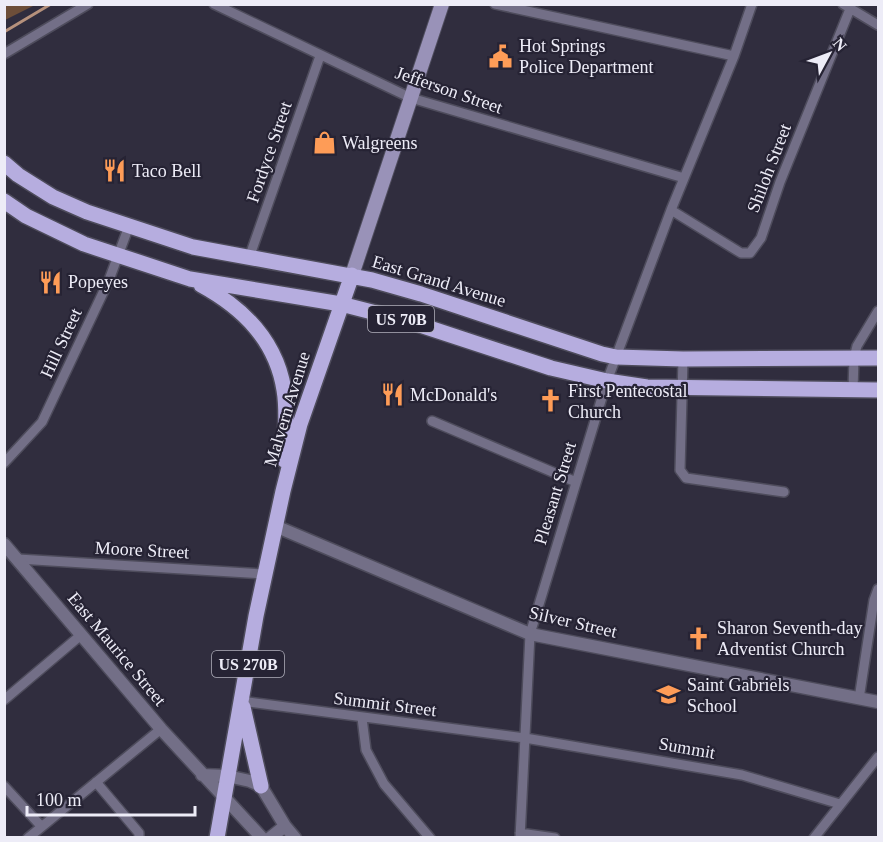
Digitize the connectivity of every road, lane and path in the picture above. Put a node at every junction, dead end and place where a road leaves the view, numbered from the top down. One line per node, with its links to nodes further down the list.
1 (88, 4): 8 (street)
2 (214, 4): 9 (street, Jefferson Street)
3 (442, 4): 11 (main road, Malvern Avenue)
4 (495, 4): 10 (street)
5 (752, 4): 10 (street, Pleasant Street)
6 (847, 7): 7 (street); 15 (street, Shiloh Street)
7 (879, 25)
8 (4, 54)
9 (320, 56): 11 (street, Jefferson Street); 18 (street, Fordyce Street)
10 (734, 56): 13 (street, Pleasant Street)
11 (411, 98): 13 (street, Jefferson Street); 19 (main road, Malvern Avenue)
12 (4, 163): 16 (main road, East Grand Avenue / US 70B)
13 (684, 178): 15 (street, Pleasant Street)
14 (4, 201): 17 (main road, US 70B)
15 (671, 210): 23 (street, Pleasant Street)
16 (129, 226): 17 (street, Hill Street); 18 (main road, East Grand Avenue / US 70B)
17 (118, 256): 20 (main road, US 70B); 32 (street, Hill Street)
18 (249, 258): 19 (main road, East Grand Avenue / US 70B)
19 (352, 275): 21 (main road, Malvern Avenue / US 270B); 23 (main road, East Grand Avenue / US 70B)
20 (190, 279): 21 (main road, US 70B); 34 (main road, US 270B)
21 (341, 304): 27 (main road, US 70B); 34 (main road, Malvern Avenue / US 270B)
22 (879, 311): 24 (street)
23 (616, 357): 26 (main road, East Grand Avenue / US 70B); 27 (street, Pleasant Street)
24 (854, 358): 25 (main road, East Grand Avenue / US 70B); 26 (main road, East Grand Avenue / US 70B); 29 (street)
25 (879, 358)
26 (683, 359): 28 (street)
27 (607, 381): 28 (main road, US 70B); 33 (street, Pleasant Street)
28 (682, 388): 29 (main road, US 70B); 35 (street)
29 (853, 390): 30 (main road, US 70B)
30 (879, 390)
31 (432, 421): 33 (street)
32 (4, 463)
33 (576, 482): 41 (street, Pleasant Street)
34 (283, 491): 36 (main road, Malvern Avenue / US 270B)
35 (784, 492)
36 (275, 526): 39 (main road, Malvern Avenue / US 270B); 41 (street, Silver Street)
37 (4, 544): 38 (street, East Maurice Street)
38 (18, 559): 39 (street, Moore Street); 42 (street, East Maurice Street)
39 (264, 574): 45 (main road, Malvern Avenue / US 270B)
40 (879, 589): 43 (street)
41 (530, 634): 43 (street, Silver Street); 49 (street, Pleasant Street)
42 (81, 635): 44 (street); 48 (street, East Maurice Street)
43 (859, 699): 46 (street, Silver Street)
44 (4, 700)
45 (242, 701): 47 (street, Summit Street); 52 (main road, Malvern Avenue / US 270B); 55 (main road)
46 (879, 702)
47 (362, 718): 49 (street, Summit Street); 67 (street)
48 (161, 729): 51 (street, East Maurice Street); 53 (street)
49 (525, 738): 57 (street, Summit); 60 (street, Pleasant Street)
50 (879, 757): 57 (street)
51 (202, 776): 52 (street); 56 (street, East Maurice Street)
52 (227, 776): 55 (street); 56 (main road, Malvern Avenue / US 270B)
53 (96, 782): 59 (street); 62 (street)
54 (4, 786): 59 (street)
55 (261, 786): 58 (street)
56 (223, 797): 63 (main road, Malvern Avenue / US 270B); 64 (street, East Maurice Street)
57 (840, 804): 69 (street)
58 (285, 825): 65 (street); 66 (street)
59 (41, 826): 61 (street)
60 (520, 835): 68 (street)
61 (28, 837)
62 (139, 837)
63 (217, 837)
64 (262, 837)
65 (270, 837)
66 (295, 837)
67 (430, 837)
68 (555, 837)
69 (814, 837)

